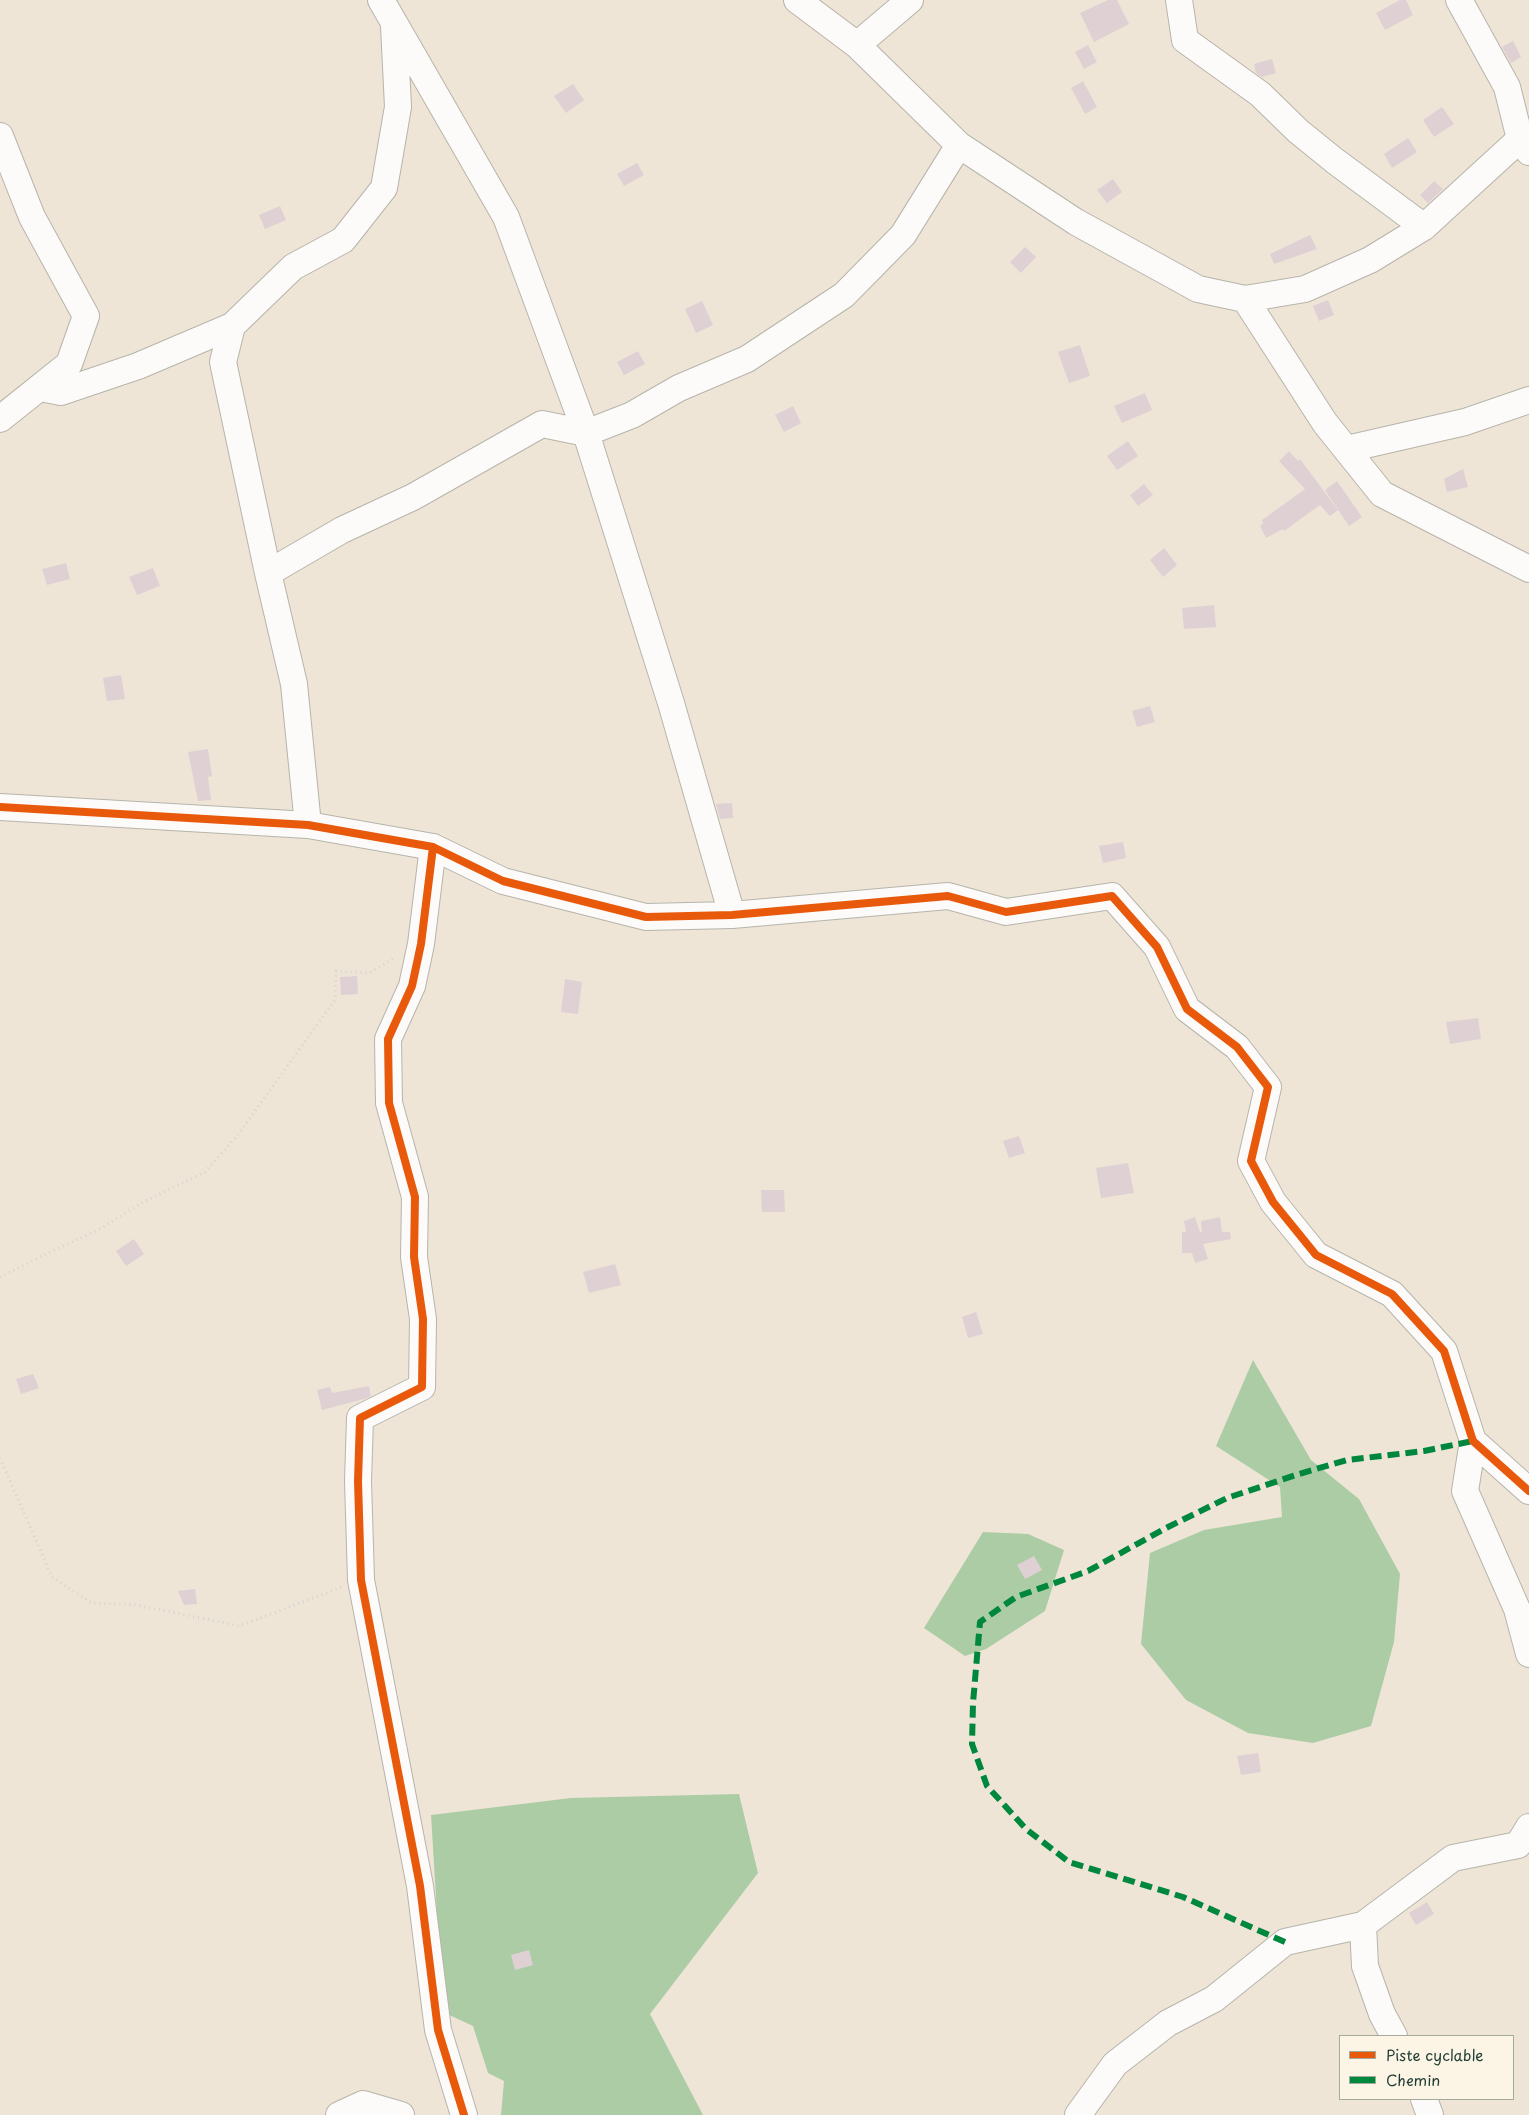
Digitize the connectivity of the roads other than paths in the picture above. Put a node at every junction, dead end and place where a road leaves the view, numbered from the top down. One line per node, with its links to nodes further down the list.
1 (381, 0): 6 (street)
2 (797, 0): 7 (street)
3 (910, 0): 7 (street)
4 (1179, 0): 11 (street)
5 (1459, 0): 9 (street)
6 (394, 23): 13 (street); 17 (street)
7 (857, 45): 10 (street)
8 (0, 136): 14 (street)
9 (1526, 142): 11 (street)
10 (959, 145): 12 (street); 17 (street)
11 (1424, 227): 12 (street)
12 (1245, 299): 18 (street)
13 (232, 326): 14 (street); 20 (street)
14 (40, 388): 16 (street)
15 (1529, 400): 18 (street)
16 (0, 419)
17 (586, 433): 20 (street); 24 (street)
18 (1347, 450): 19 (street)
19 (1529, 570)
20 (268, 573): 22 (street)
21 (0, 807): 22 (street)
22 (308, 825): 23 (street)
23 (433, 847): 24 (street); 34 (street)
24 (732, 915): 25 (street)
25 (1473, 1441): 26 (street); 27 (street)
26 (1529, 1491)
27 (1529, 1654)
28 (1529, 1827): 29 (street)
29 (1363, 1925): 30 (street); 35 (street)
30 (1393, 2035)
31 (1424, 2100): 36 (street)
32 (339, 2115): 33 (street)
33 (401, 2115)
34 (464, 2115)
35 (1078, 2115)
36 (1430, 2115)

